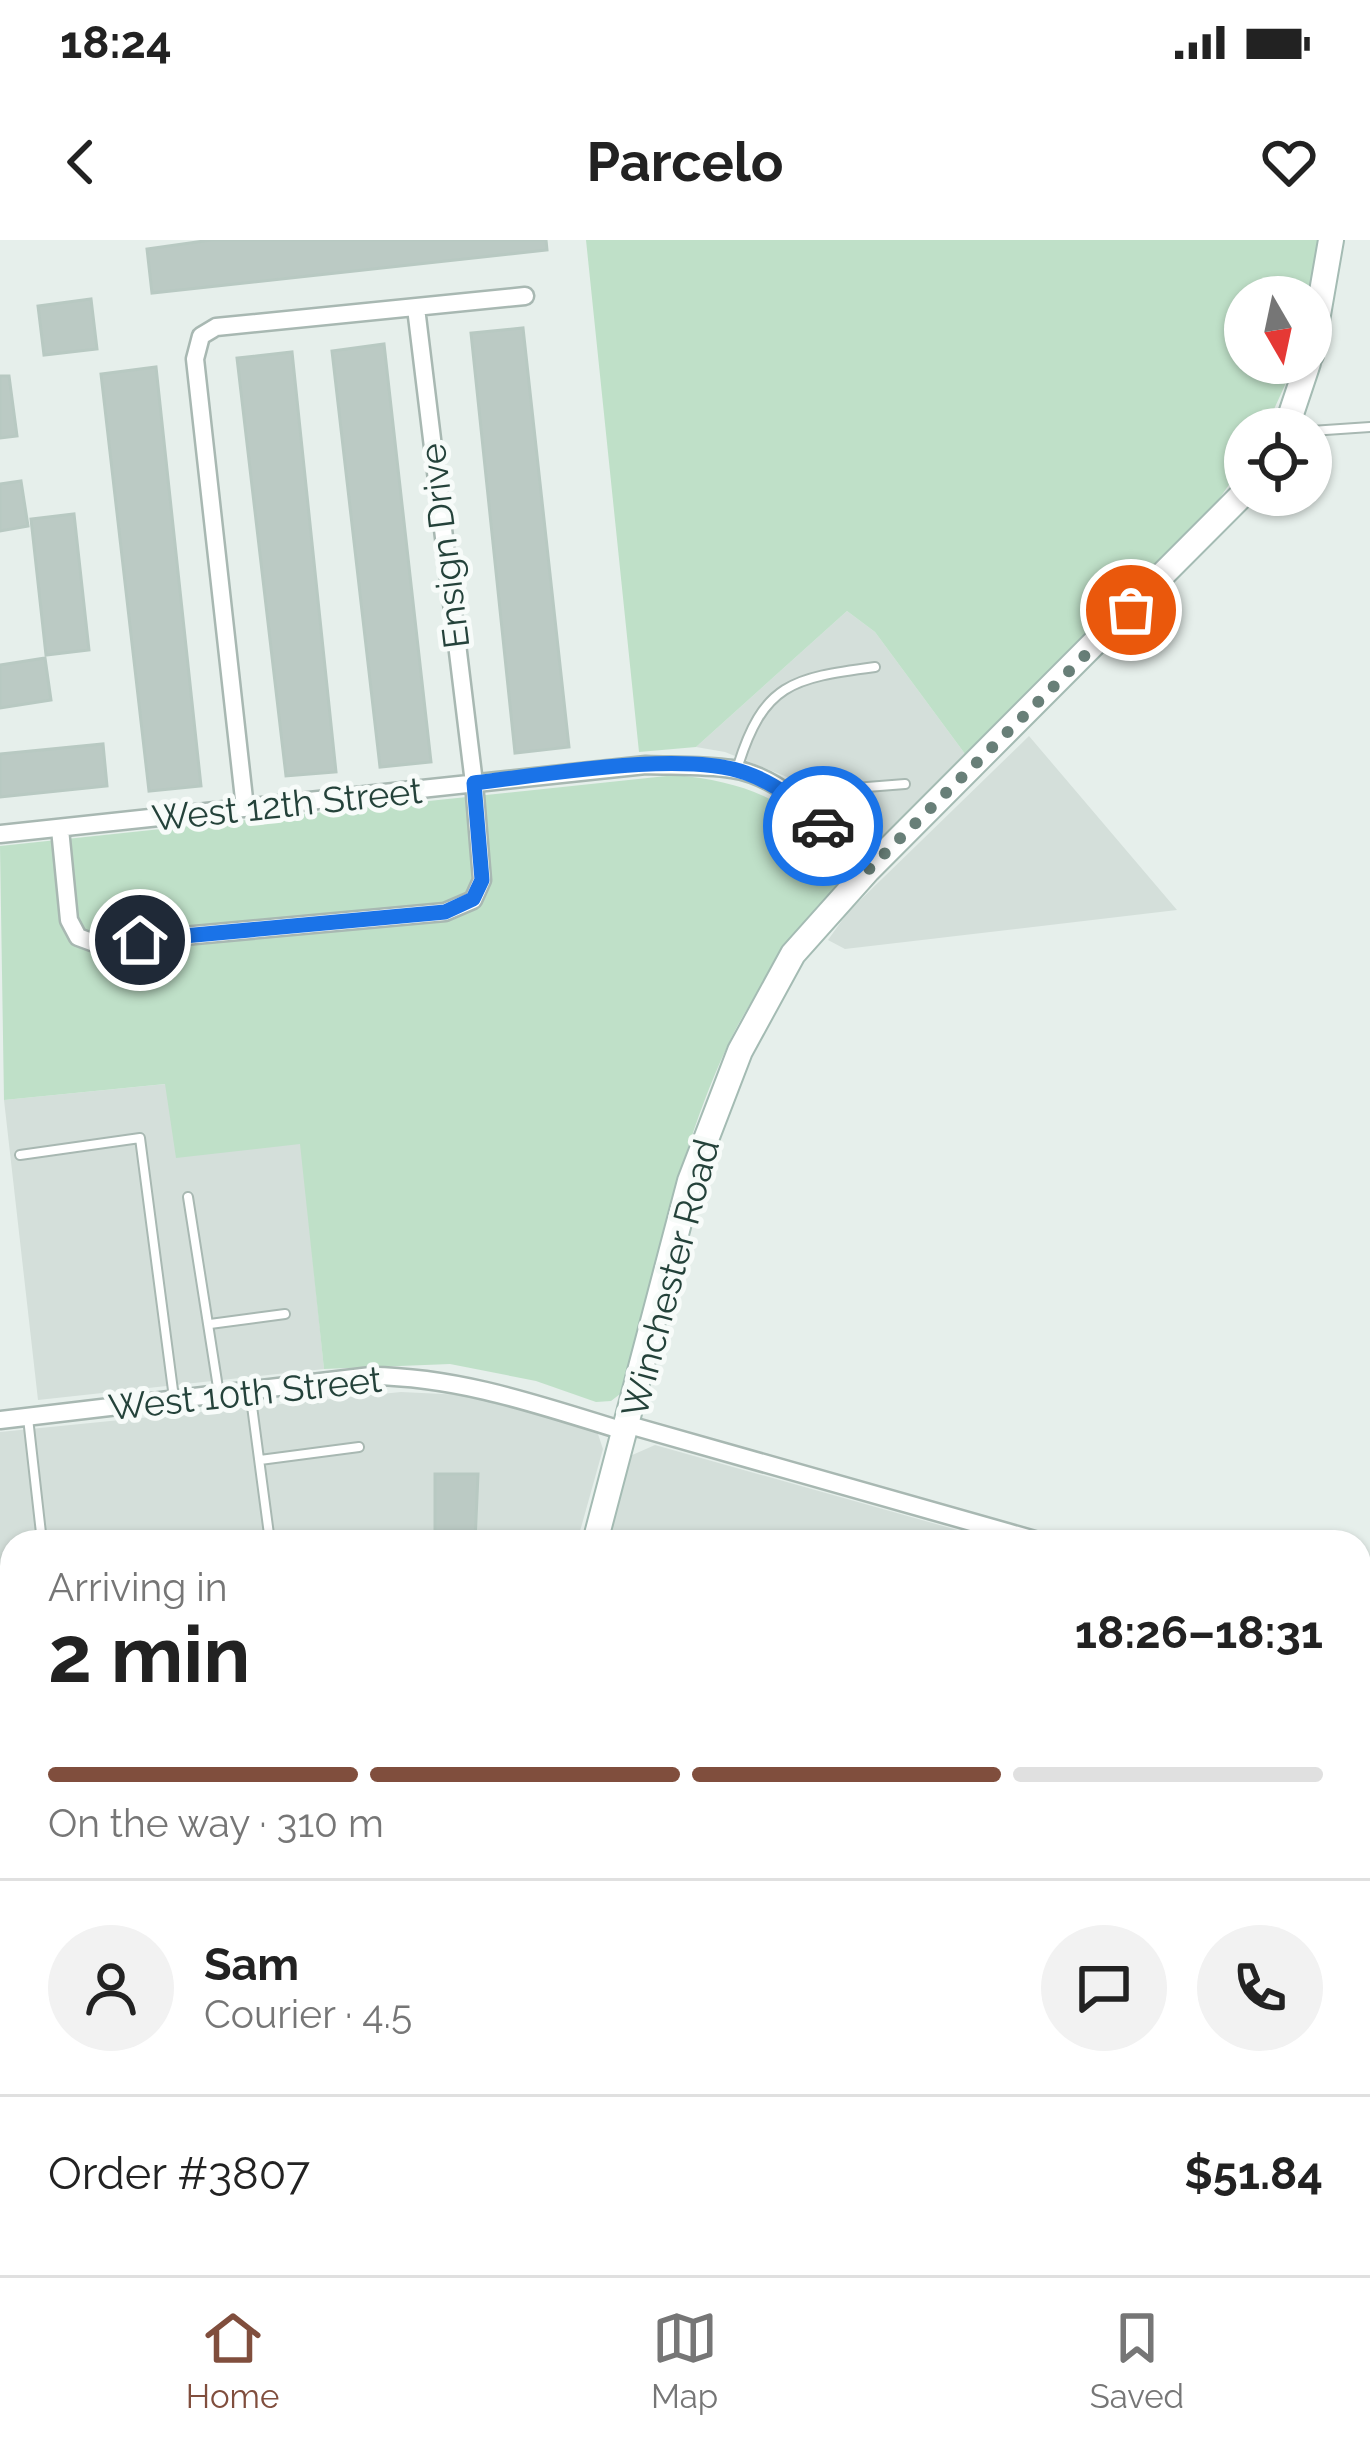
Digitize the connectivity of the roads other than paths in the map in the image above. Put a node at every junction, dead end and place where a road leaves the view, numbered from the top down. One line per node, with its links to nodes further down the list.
1 (1331, 240): 2 (street)
2 (1325, 276)
3 (525, 296): 4 (street)
4 (416, 308): 10 (street, Ensign Drive); 12 (street)
5 (1370, 427): 6 (lane)
6 (1332, 430)
7 (1224, 514): 16 (street, Winchester Road)
8 (874, 667): 9 (lane)
9 (736, 770): 10 (street, West 12th Street); 13 (street, West 12th Street)
10 (474, 783): 12 (street, West 12th Street); 14 (street, Ensign Drive)
11 (905, 784): 13 (lane)
12 (245, 808): 14 (street, West 12th Street)
13 (809, 812): 16 (street, West 12th Street)
14 (60, 829): 15 (street, West 12th Street)
15 (0, 834)
16 (868, 870): 26 (street, Winchester Road)
17 (20, 1155): 23 (lane)
18 (188, 1197): 20 (lane)
19 (285, 1314): 20 (lane)
20 (210, 1324): 22 (lane)
21 (250, 1391): 22 (street, West 10th Street); 26 (street, West 10th Street); 28 (lane)
22 (219, 1395): 23 (street, West 10th Street)
23 (175, 1400): 24 (street, West 10th Street)
24 (28, 1417): 25 (street, West 10th Street); 29 (lane)
25 (0, 1420)
26 (628, 1428): 31 (street, Winchester Road); 32 (street, West 10th Street)
27 (359, 1447): 28 (lane)
28 (259, 1460): 30 (lane)
29 (41, 1530)
30 (268, 1530)
31 (598, 1530)
32 (998, 1530)

